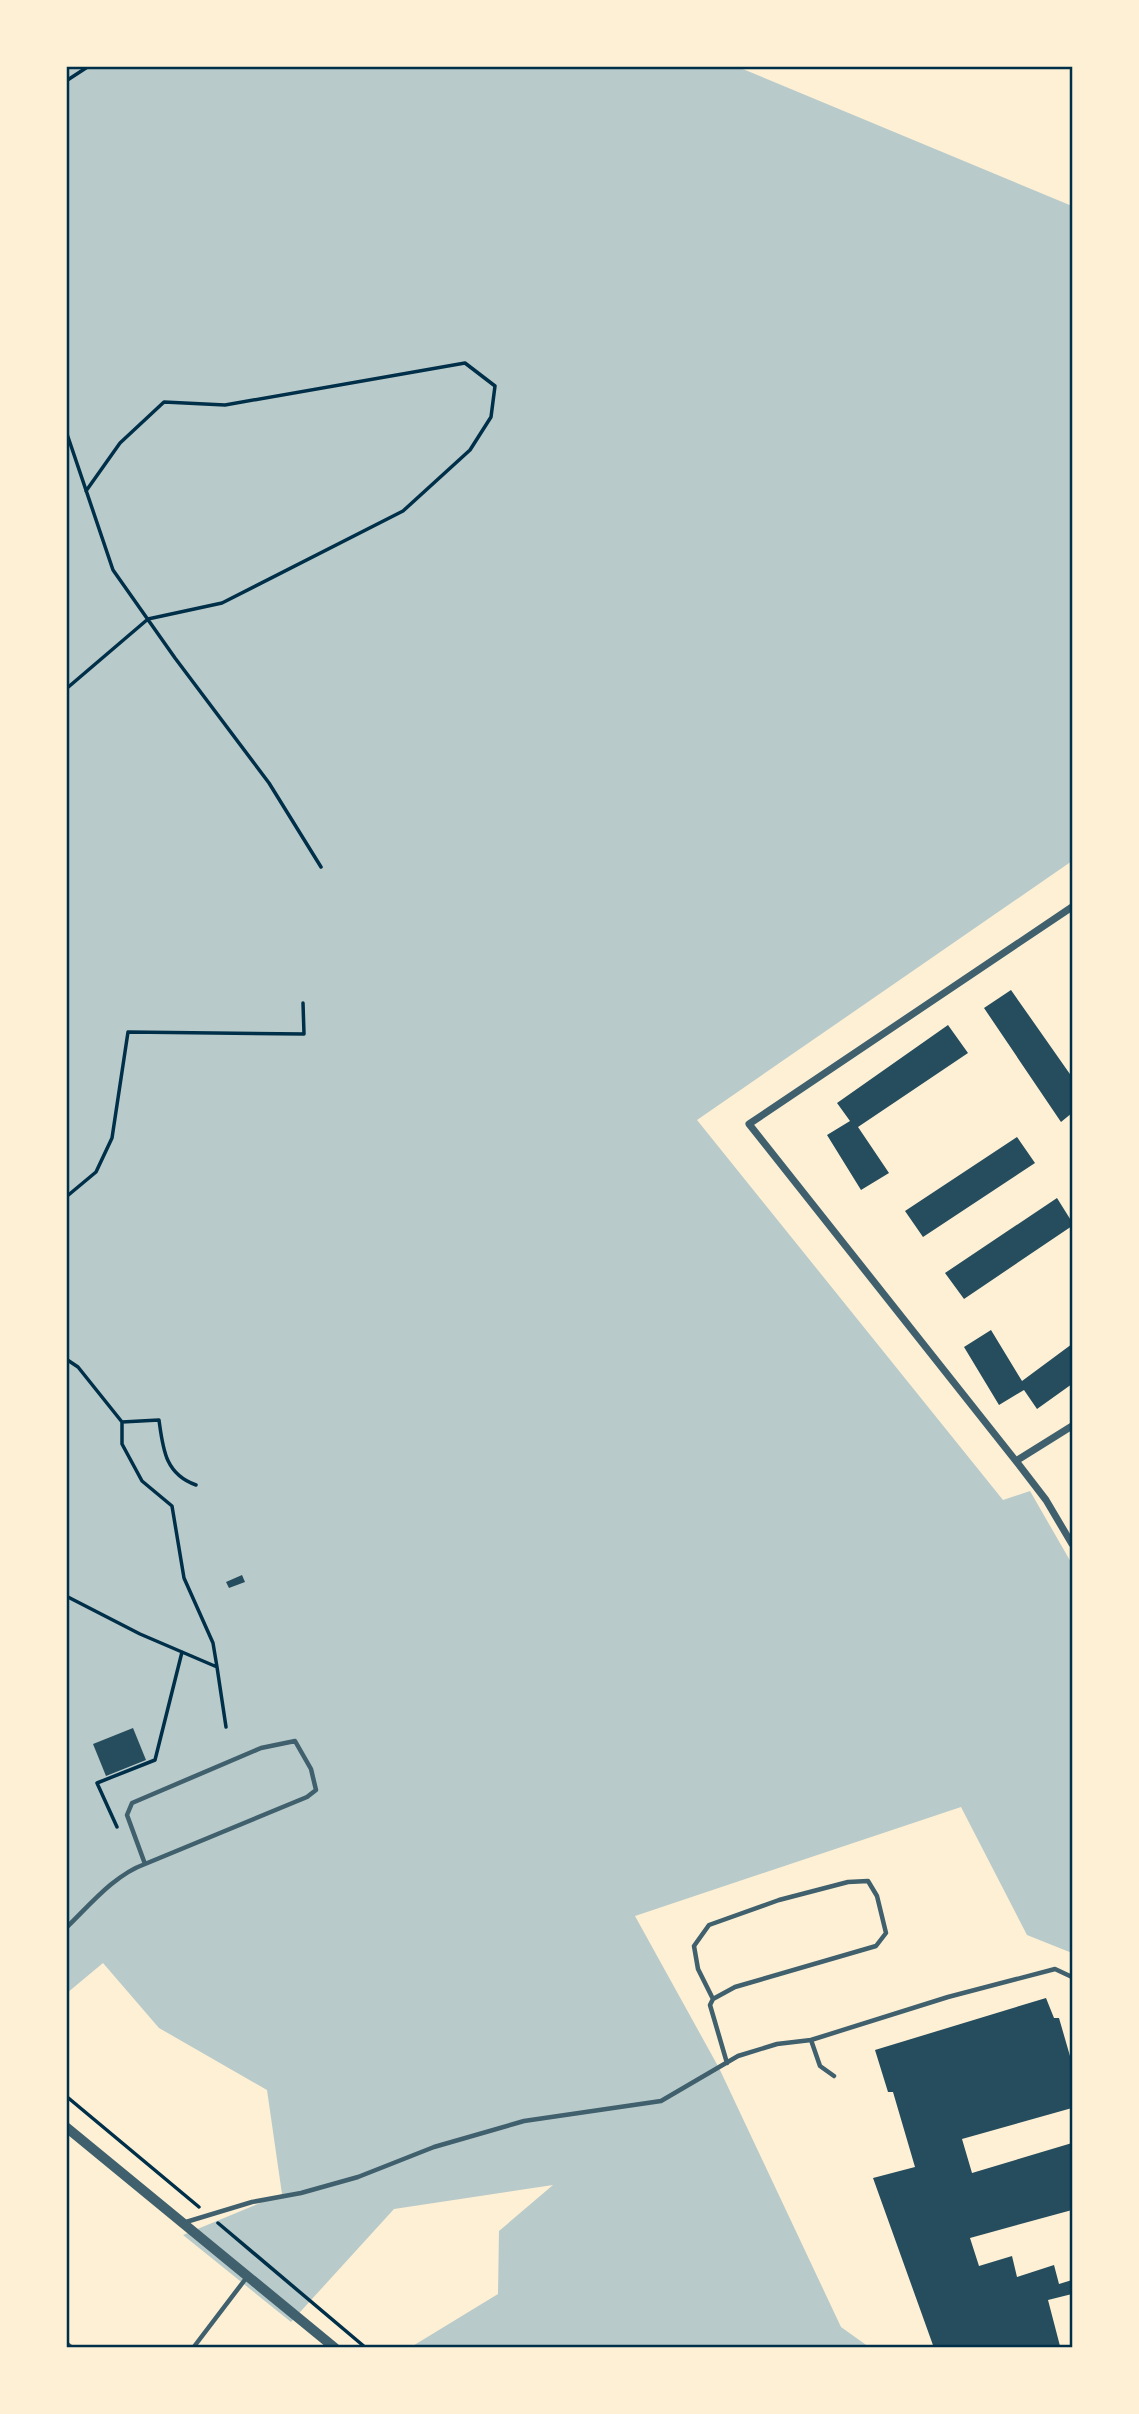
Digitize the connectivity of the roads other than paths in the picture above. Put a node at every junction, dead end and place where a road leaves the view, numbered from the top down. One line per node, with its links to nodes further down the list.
1 (1073, 906): 3 (street)
2 (1073, 1426): 3 (street)
3 (1016, 1461): 4 (street)
4 (1073, 1544)
5 (145, 1864): 5 (lane); 6 (lane)
6 (66, 1928)
7 (1073, 1977): 9 (lane)
8 (713, 1999): 8 (lane); 10 (lane)
9 (811, 2040): 10 (lane); 11 (lane)
10 (727, 2063): 13 (lane)
11 (834, 2076)
12 (66, 2127): 13 (street)
13 (182, 2224): 14 (street)
14 (248, 2276): 17 (lane); 18 (street)
15 (66, 2343): 16 (lane)
16 (72, 2347)
17 (193, 2347)
18 (335, 2347)

